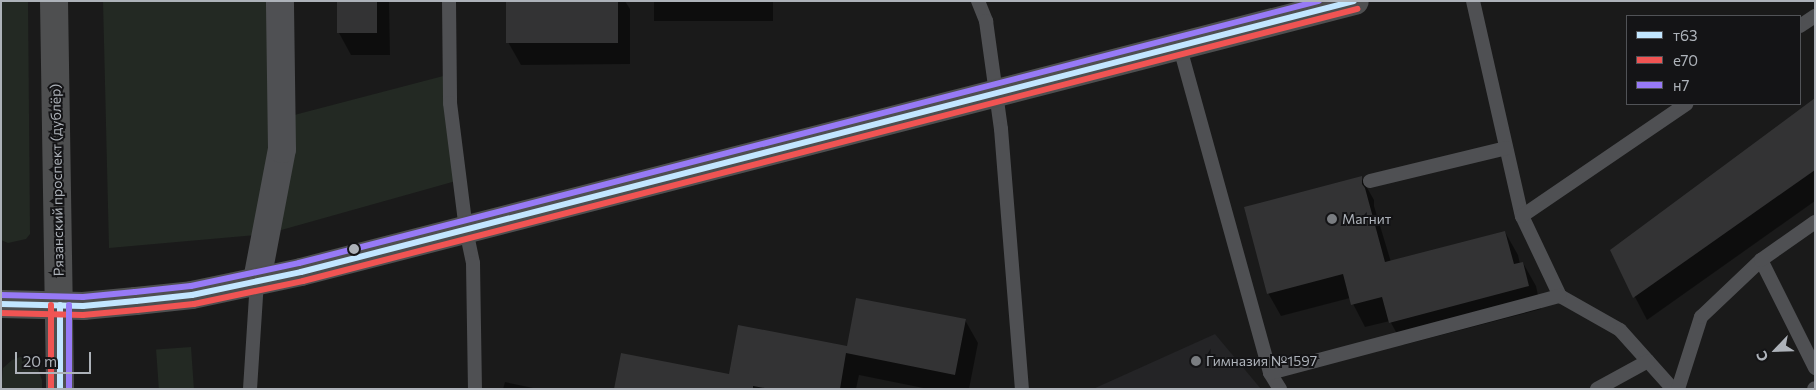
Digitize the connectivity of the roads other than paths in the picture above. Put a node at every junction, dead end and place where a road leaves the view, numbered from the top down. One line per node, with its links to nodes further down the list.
1 (54, 1): 21 (main road, Рязанский проспект (дублёр))
2 (280, 1): 18 (street)
3 (449, 1): 16 (lane)
4 (978, 1): 10 (lane)
5 (1355, 1): 9 (main road)
6 (1473, 1): 12 (lane)
7 (1815, 16): 8 (lane)
8 (1801, 25)
9 (1180, 48): 10 (main road); 24 (lane)
10 (995, 95): 16 (main road); 28 (lane)
11 (1685, 105): 14 (lane)
12 (1506, 148): 13 (lane); 14 (lane)
13 (1370, 181)
14 (1522, 216): 19 (lane)
15 (1815, 222): 17 (lane)
16 (466, 230): 18 (main road); 27 (lane)
17 (1761, 260): 23 (lane); 32 (lane)
18 (257, 280): 21 (main road); 26 (lane)
19 (1560, 296): 22 (lane); 24 (lane)
20 (1, 304): 21 (main road)
21 (60, 305): 25 (main road, Рязанский проспект (дублёр))
22 (1648, 361): 30 (lane); 31 (lane)
23 (1815, 368)
24 (1270, 373): 29 (lane)
25 (60, 389)
26 (250, 389)
27 (475, 389)
28 (1022, 389)
29 (1280, 389)
30 (1597, 389)
31 (1673, 389)
32 (1678, 389)

